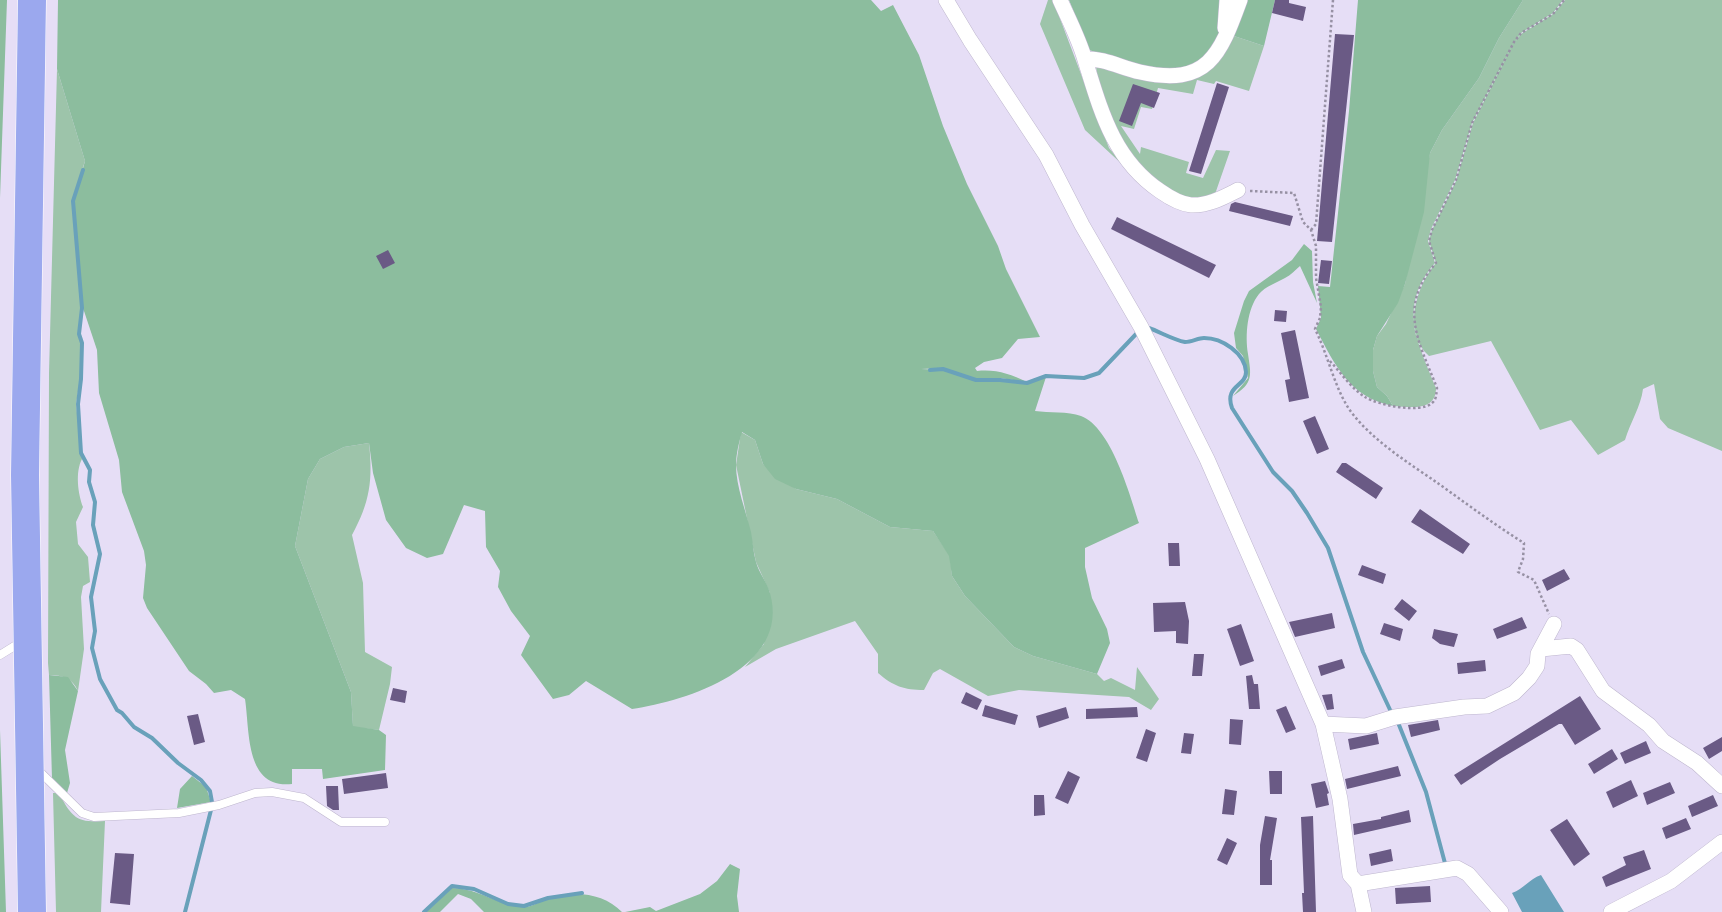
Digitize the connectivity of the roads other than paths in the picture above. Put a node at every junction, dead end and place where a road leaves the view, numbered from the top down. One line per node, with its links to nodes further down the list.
1 (32, 0): 10 (highway)
2 (946, 0): 13 (street)
3 (1060, 0): 7 (street)
4 (1227, 0): 6 (street)
5 (1240, 0): 6 (street)
6 (1225, 40): 7 (street)
7 (1085, 59): 8 (street)
8 (1238, 190)
9 (1554, 624): 11 (street)
10 (28, 639): 12 (lane); 14 (highway)
11 (1541, 649): 13 (street); 15 (street)
12 (0, 655)
13 (1323, 724): 18 (street)
14 (29, 762): 16 (lane); 19 (highway)
15 (1722, 786)
16 (385, 822)
17 (1722, 842): 22 (street)
18 (1358, 884): 20 (street); 21 (street)
19 (32, 912)
20 (1364, 912)
21 (1501, 912)
22 (1611, 912)

